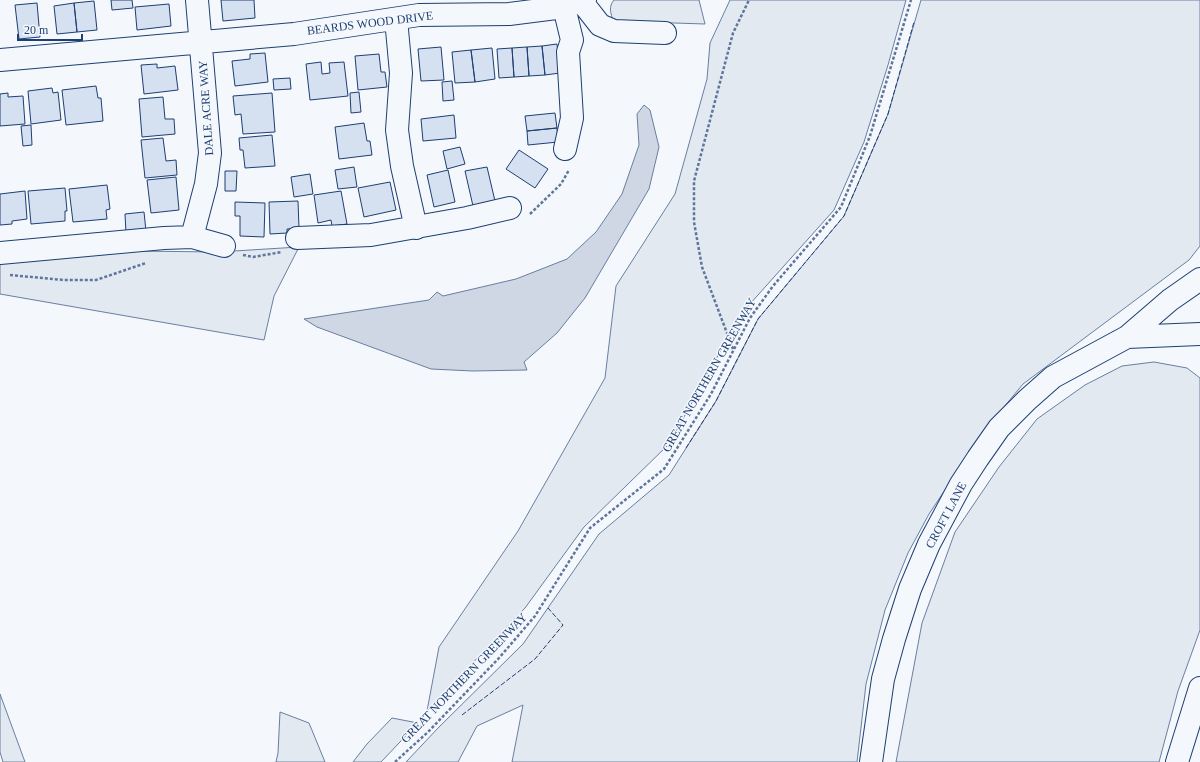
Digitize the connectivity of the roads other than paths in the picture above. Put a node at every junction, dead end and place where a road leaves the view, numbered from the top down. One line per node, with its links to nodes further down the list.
1 (197, 0): 6 (main road, DALE ACRE WAY)
2 (577, 3): 3 (main road, BEARDS WOOD DRIVE); 5 (main road); 8 (main road)
3 (461, 7): 4 (main road, BEARDS WOOD DRIVE)
4 (396, 19): 6 (main road, BEARDS WOOD DRIVE); 10 (main road)
5 (665, 33)
6 (201, 41): 7 (main road, BEARDS WOOD DRIVE); 11 (main road, DALE ACRE WAY)
7 (0, 60)
8 (569, 156)
9 (518, 211): 10 (main road)
10 (416, 228): 12 (main road)
11 (192, 237): 13 (main road); 14 (main road)
12 (293, 245)
13 (231, 250)
14 (0, 253)
15 (1200, 279): 17 (main road, CROFT LANE)
16 (1200, 334): 17 (main road, CROFT LANE)
17 (1127, 337): 19 (main road, CROFT LANE)
18 (1200, 688): 20 (main road)
19 (871, 762)
20 (1178, 762)

